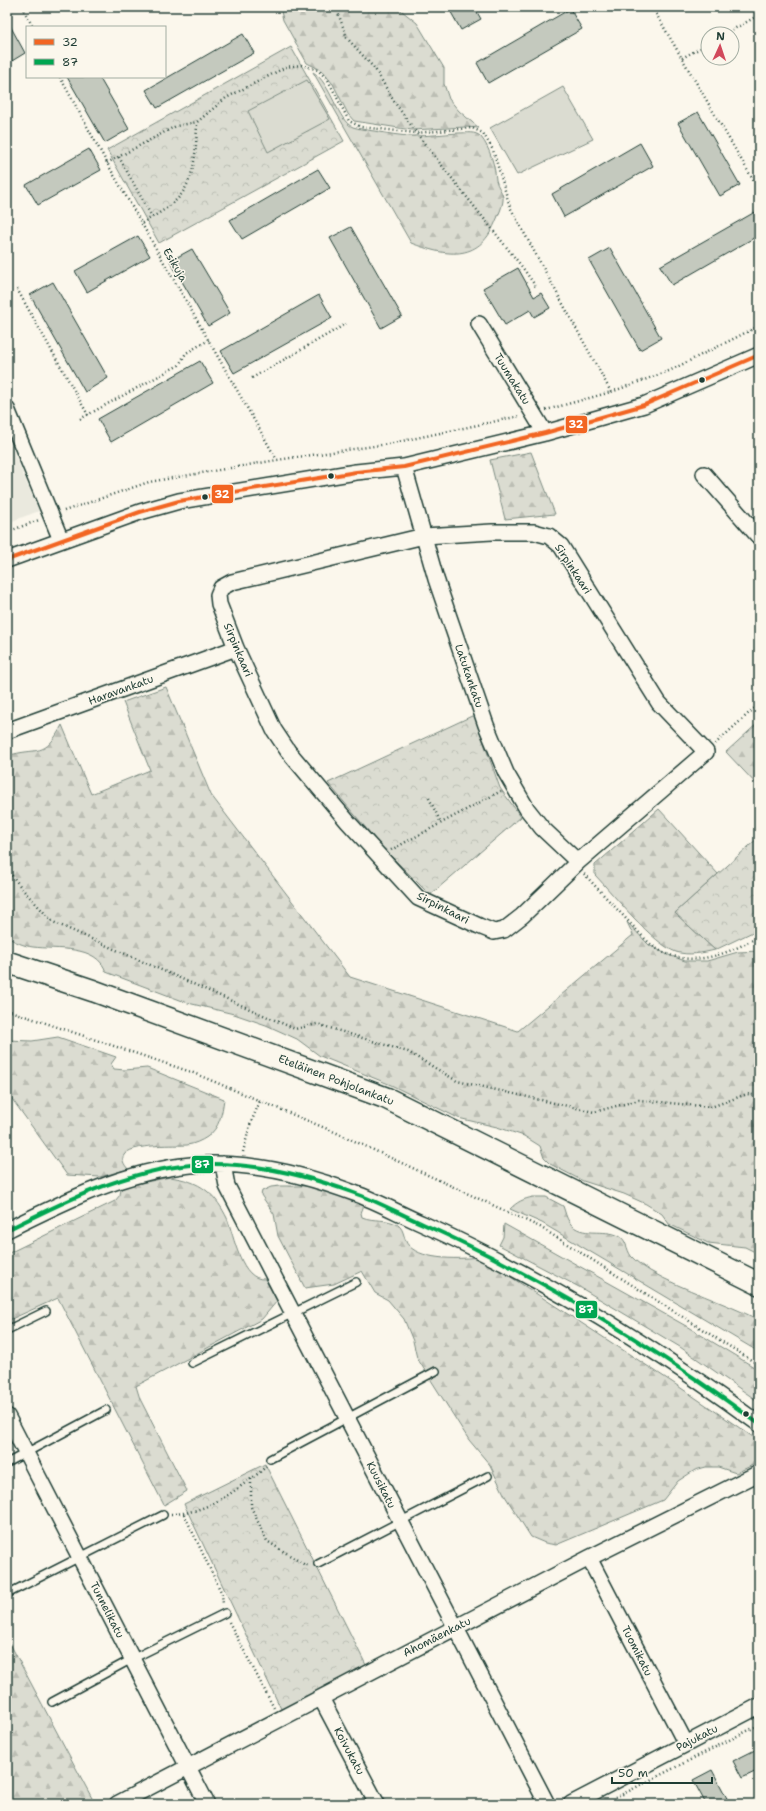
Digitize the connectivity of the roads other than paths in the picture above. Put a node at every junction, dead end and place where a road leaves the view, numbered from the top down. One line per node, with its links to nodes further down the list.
1 (479, 324): 4 (street, Tuumakatu)
2 (759, 355): 4 (street)
3 (7, 409): 9 (street)
4 (545, 433): 5 (street)
5 (404, 467): 7 (street, Latukankatu); 9 (street)
6 (704, 474): 8 (street)
7 (424, 536): 11 (street, Sirpinkaari); 13 (street, Latukankatu); 13 (street, Sirpinkaari)
8 (759, 537)
9 (61, 540): 10 (street)
10 (7, 560)
11 (236, 648): 12 (street, Haravankatu); 13 (street, Sirpinkaari)
12 (7, 731)
13 (577, 864)
14 (7, 962): 17 (main road, Eteläinen Pohjolankatu)
15 (223, 1164): 16 (street); 22 (street, Kuusikatu); 29 (street)
16 (7, 1230)
17 (652, 1231): 19 (main road, Eteläinen Pohjolankatu); 20 (main road, Eteläinen Pohjolankatu)
18 (356, 1282): 22 (lane)
19 (759, 1284)
20 (759, 1297)
21 (46, 1311): 23 (lane)
22 (292, 1313): 24 (lane); 28 (street, Kuusikatu)
23 (7, 1330)
24 (192, 1363)
25 (436, 1371): 28 (lane)
26 (106, 1410): 30 (lane)
27 (7, 1416): 30 (street, Tunnelikatu)
28 (346, 1417): 31 (lane); 36 (street, Kuusikatu)
29 (759, 1424)
30 (26, 1453): 32 (lane); 37 (street, Tunnelikatu)
31 (270, 1459)
32 (7, 1463)
33 (759, 1473): 38 (street, Ahomäenkatu)
34 (488, 1476): 36 (lane)
35 (162, 1515): 37 (lane)
36 (400, 1522): 39 (lane); 42 (street, Kuusikatu)
37 (79, 1556): 40 (lane); 43 (street, Tunnelikatu)
38 (589, 1558): 42 (street, Ahomäenkatu); 47 (street, Tuomikatu)
39 (318, 1564)
40 (7, 1594)
41 (225, 1613): 43 (lane)
42 (455, 1628): 44 (street, Ahomäenkatu); 52 (street, Kuusikatu)
43 (132, 1659): 45 (lane); 48 (street, Tunnelikatu)
44 (321, 1698): 48 (street, Ahomäenkatu); 51 (street, Koivukatu)
45 (52, 1702)
46 (759, 1706): 47 (street, Pajukatu)
47 (686, 1744): 53 (street, Pajukatu)
48 (188, 1767): 49 (street, Ahomäenkatu); 50 (street, Tunnelikatu)
49 (117, 1804)
50 (207, 1804)
51 (377, 1804)
52 (547, 1804)
53 (571, 1804)

